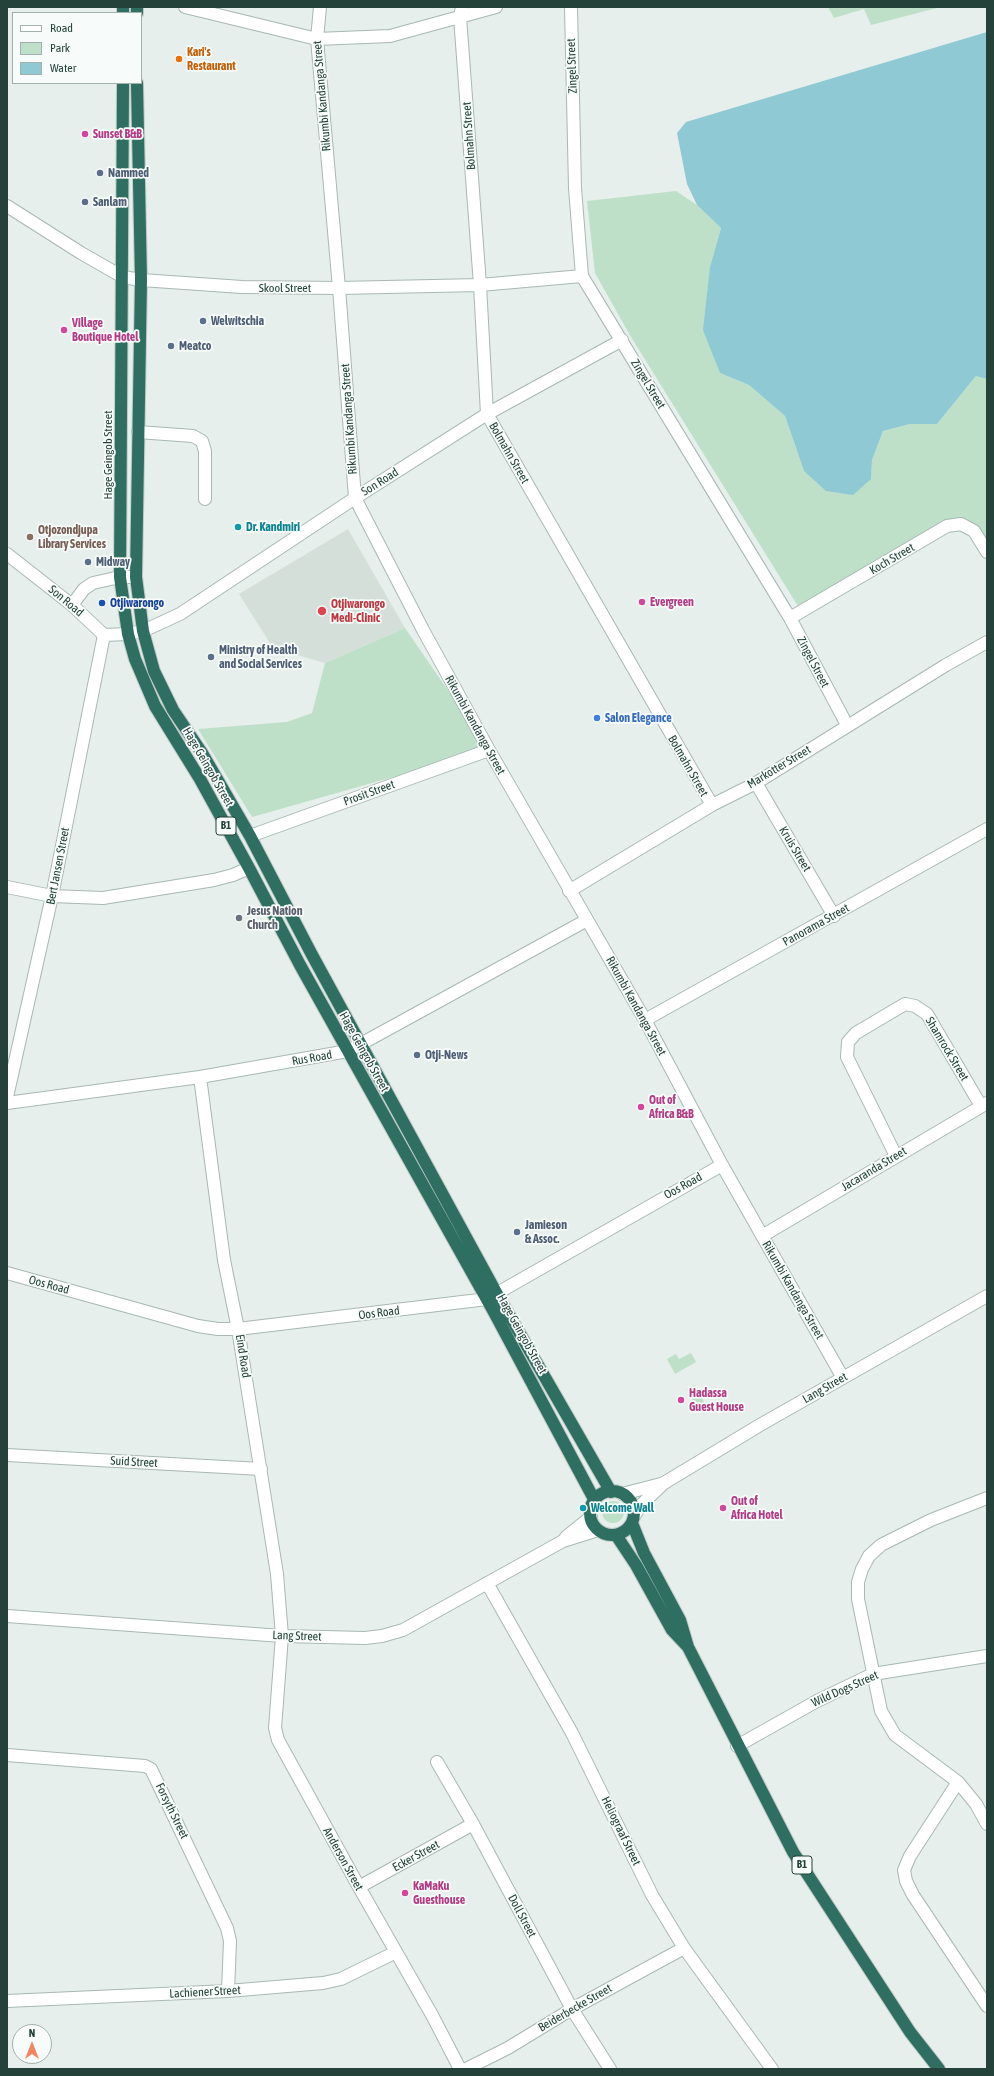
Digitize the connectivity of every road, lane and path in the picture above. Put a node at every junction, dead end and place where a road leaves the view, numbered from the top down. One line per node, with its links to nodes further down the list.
1 (185, 7): 6 (street)
2 (320, 7): 6 (street, Rikumbi Kandanga Street)
3 (496, 7): 5 (street)
4 (571, 7): 12 (street, Zingel Street)
5 (461, 12): 6 (street); 15 (street, Bolmahn Street)
6 (317, 39): 16 (street, Rikumbi Kandanga Street)
7 (123, 84): 10 (highway, Hage Geingob Street / B1)
8 (137, 84): 11 (highway, Hage Geingob Street / B1)
9 (7, 206): 13 (street, Skool Street)
10 (124, 213): 11 (highway); 13 (highway, Hage Geingob Street / B1)
11 (139, 214): 14 (highway, Hage Geingob Street / B1)
12 (582, 276): 15 (street, Skool Street); 17 (street, Zingel Street)
13 (123, 277): 14 (street, Skool Street); 22 (highway, Hage Geingob Street / B1)
14 (141, 280): 16 (street, Skool Street); 19 (highway, Hage Geingob Street / B1)
15 (480, 285): 16 (street, Skool Street); 18 (street, Bolmahn Street)
16 (339, 288): 20 (street, Rikumbi Kandanga Street)
17 (622, 340): 18 (street, Son Road); 29 (street, Zingel Street)
18 (487, 414): 20 (street, Son Road); 37 (street, Bolmahn Street)
19 (138, 432): 21 (street); 23 (highway, Hage Geingob Street / B1)
20 (355, 498): 30 (street, Son Road); 35 (street, Rikumbi Kandanga Street)
21 (205, 499)
22 (121, 530): 23 (highway); 26 (highway, Hage Geingob Street / B1)
23 (136, 531): 27 (highway, Hage Geingob Street / B1)
24 (987, 552): 29 (street, Koch Street)
25 (7, 554): 28 (street, Son Road)
26 (120, 577): 27 (street); 28 (street); 31 (highway, Hage Geingob Street / B1)
27 (136, 577): 30 (highway, Hage Geingob Street / B1)
28 (72, 605): 32 (street, Son Road)
29 (790, 618): 34 (street, Zingel Street)
30 (142, 631): 31 (street, Son Road); 39 (highway, Hage Geingob Street / B1)
31 (128, 634): 32 (street); 40 (highway, Hage Geingob Street / B1)
32 (104, 635): 43 (street, Bert Jansen Street)
33 (987, 642): 34 (street, Markotter Street)
34 (847, 725): 36 (street, Markotter Street)
35 (489, 750): 39 (street, Prosit Street); 42 (street, Rikumbi Kandanga Street)
36 (756, 783): 37 (street, Markotter Street); 44 (street, Kruis Street)
37 (712, 805): 42 (street, Markotter Street)
38 (987, 829): 44 (street, Panorama Street)
39 (250, 836): 47 (highway, Hage Geingob Street / B1)
40 (249, 868): 43 (street); 48 (highway, Hage Geingob Street / B1)
41 (7, 887): 43 (street)
42 (569, 891): 45 (street, Rikumbi Kandanga Street)
43 (52, 896): 50 (street, Bert Jansen Street)
44 (834, 916): 46 (street, Panorama Street)
45 (587, 920): 46 (street, Rikumbi Kandanga Street); 47 (street, Rus Road)
46 (645, 1020): 54 (street, Rikumbi Kandanga Street)
47 (361, 1044): 48 (street, Rus Road); 58 (highway, Hage Geingob Street / B1)
48 (348, 1051): 49 (street, Rus Road); 58 (highway, Hage Geingob Street / B1)
49 (200, 1077): 51 (street, Rus Road); 59 (street, Eind Road)
50 (7, 1097)
51 (7, 1103)
52 (984, 1105): 53 (street, Jacaranda Street); 53 (street, Shamrock Street)
53 (896, 1156): 55 (street, Jacaranda Street)
54 (722, 1165): 55 (street, Rikumbi Kandanga Street); 58 (street, Oos Road)
55 (762, 1236): 60 (street, Rikumbi Kandanga Street)
56 (7, 1273): 59 (street, Oos Road)
57 (987, 1296): 60 (street, Lang Street)
58 (492, 1297): 59 (street, Oos Road); 64 (highway, Hage Geingob Street / B1); 66 (highway, Hage Geingob Street / B1)
59 (238, 1329): 62 (street, Eind Road)
60 (843, 1378): 63 (street, Lang Street)
61 (7, 1455): 62 (street, Suid Street)
62 (261, 1469): 74 (street, Eind Road)
63 (664, 1483): 64 (street, Lang Street); 68 (street, Lang Street)
64 (616, 1493): 66 (highway); 68 (highway, Hage Geingob Street / B1)
65 (987, 1498): 77 (street)
66 (595, 1501): 67 (highway)
67 (591, 1517): 69 (highway); 71 (street, Lang Street)
68 (633, 1519): 70 (highway); 75 (highway, B1)
69 (598, 1530): 70 (highway); 71 (street, Lang Street)
70 (616, 1535): 75 (highway, B1)
71 (563, 1541): 72 (street, Lang Street)
72 (487, 1583): 74 (street, Lang Street); 85 (street, Heliograaf Street)
73 (7, 1616): 74 (street, Lang Street)
74 (282, 1636): 84 (street, Anderson Street)
75 (688, 1647): 78 (highway, B1)
76 (987, 1656): 77 (street, Wild Dogs Street)
77 (873, 1674): 78 (street, Wild Dogs Street); 81 (street)
78 (737, 1746): 95 (highway, B1)
79 (7, 1755): 87 (street, Forsyth Street)
80 (437, 1762): 82 (street, Doll Street)
81 (958, 1782): 83 (street); 89 (street)
82 (473, 1824): 84 (street, Ecker Street); 90 (street, Doll Street)
83 (987, 1824)
84 (359, 1888): 86 (street, Anderson Street)
85 (684, 1948): 90 (street, Beiderbecke Street); 94 (street, Heliograaf Street)
86 (396, 1952): 87 (street, Lachiener Street); 91 (street, Anderson Street)
87 (228, 1991): 88 (street, Lachiener Street)
88 (7, 2001)
89 (987, 2006)
90 (572, 2009): 92 (street, Beiderbecke Street); 93 (street, Doll Street)
91 (460, 2069)
92 (466, 2069)
93 (610, 2069)
94 (772, 2069)
95 (939, 2069)

